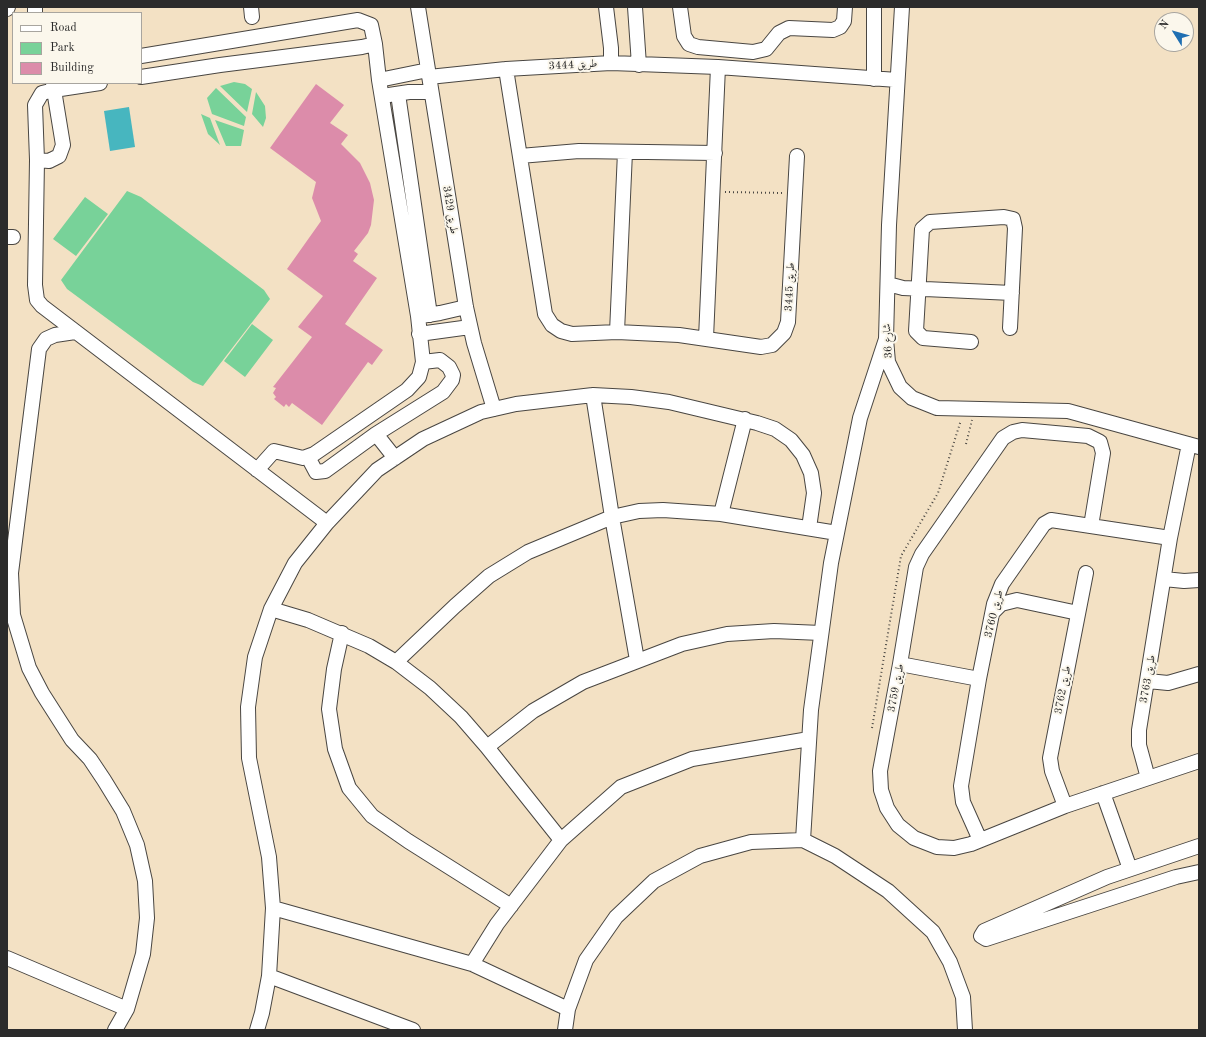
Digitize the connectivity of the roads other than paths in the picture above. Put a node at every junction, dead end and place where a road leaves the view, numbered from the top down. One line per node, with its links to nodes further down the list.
1 (418, 7): 16 (street, طريق 3429)
2 (606, 7): 11 (street)
3 (635, 7): 12 (street)
4 (680, 7): 5 (street)
5 (845, 7)
6 (874, 7): 18 (street)
7 (902, 7): 20 (street, شارع 36)
8 (213, 43): 9 (street); 10 (street); 13 (street)
9 (375, 44): 13 (street); 19 (street)
10 (142, 56)
11 (611, 63): 12 (street, طريق 3444); 14 (street, طريق 3444)
12 (639, 64): 15 (street, طريق 3444)
13 (216, 65): 17 (street)
14 (506, 68): 16 (street, طريق 3444); 28 (street)
15 (718, 68): 18 (street, طريق 3444); 27 (street)
16 (429, 74): 19 (street, طريق 3444); 23 (street, طريق 3429)
17 (142, 77)
18 (874, 79): 20 (street, طريق 3444)
19 (379, 80): 25 (street)
20 (897, 80): 31 (street, شارع 36)
21 (88, 84): 22 (street)
22 (53, 87): 30 (street); 30 (street)
23 (431, 92): 24 (street); 34 (street, طريق 3429)
24 (398, 94): 25 (street); 35 (street)
25 (383, 96): 35 (street)
26 (625, 152): 27 (street); 28 (street); 39 (street)
27 (715, 153): 41 (street)
28 (520, 156): 39 (street, طريق 3445)
29 (797, 156): 41 (street, طريق 3445)
30 (37, 160): 38 (street)
31 (888, 284): 32 (street); 42 (street, شارع 36)
32 (919, 288): 33 (street); 33 (street); 43 (street)
33 (1012, 293): 37 (street)
34 (466, 307): 35 (street); 36 (street, طريق 3429)
35 (424, 315): 40 (street)
36 (470, 327): 40 (street); 46 (street, طريق 3429)
37 (1010, 328)
38 (75, 332): 52 (street); 93 (street)
39 (617, 332): 41 (street, طريق 3445)
40 (419, 334): 44 (street)
41 (706, 338)
42 (886, 339): 49 (street, شارع 36); 58 (street)
43 (971, 342)
44 (423, 362): 48 (street); 50 (street)
45 (593, 395): 46 (street); 47 (street); 54 (street)
46 (494, 409): 51 (street)
47 (744, 419): 53 (street); 57 (street)
48 (376, 434): 50 (street); 51 (street)
49 (1194, 446): 59 (street, طريق 3763)
50 (308, 457): 52 (street)
51 (395, 458): 55 (street)
52 (257, 470): 55 (street)
53 (721, 514): 54 (street); 57 (street)
54 (612, 517): 70 (street); 71 (street)
55 (327, 523): 65 (street)
56 (1091, 526): 59 (street, طريق 3760); 61 (street, طريق 3760); 72 (street, طريق 3759)
57 (809, 528): 58 (street)
58 (837, 532): 69 (street)
59 (1170, 538): 62 (street, طريق 3763)
60 (1086, 573): 67 (street, طريق 3762)
61 (1006, 579): 64 (street); 66 (street, طريق 3760)
62 (1164, 580): 63 (street); 75 (street, طريق 3763)
63 (1199, 580)
64 (1017, 600): 66 (street); 67 (street)
65 (271, 609): 68 (street); 89 (street)
66 (993, 612): 74 (street, طريق 3760)
67 (1078, 613): 81 (street, طريق 3762)
68 (342, 633): 71 (street); 88 (street)
69 (821, 633): 70 (street); 76 (street)
70 (637, 660): 77 (street)
71 (396, 662): 77 (street)
72 (900, 664): 74 (street); 84 (street, طريق 3759)
73 (1199, 674): 75 (street)
74 (979, 679): 84 (street, طريق 3760)
75 (1148, 681): 79 (street, طريق 3763)
76 (809, 739): 82 (street); 83 (street)
77 (487, 747): 82 (street)
78 (1199, 761): 79 (street, طريق 3759)
79 (1148, 778): 80 (street, طريق 3759)
80 (1103, 793): 81 (street, طريق 3759); 86 (street)
81 (1066, 806): 84 (street, طريق 3759)
82 (560, 840): 88 (street)
83 (803, 840): 94 (street); 99 (street)
84 (980, 840)
85 (1199, 846): 86 (street)
86 (1130, 868): 87 (street)
87 (1199, 872)
88 (511, 906): 91 (street)
89 (273, 908): 91 (street); 92 (street)
90 (7, 958): 93 (street)
91 (472, 964): 94 (street)
92 (269, 976): 96 (street); 97 (street)
93 (127, 1009): 95 (street)
94 (568, 1009): 98 (street)
95 (115, 1030)
96 (257, 1030)
97 (413, 1030)
98 (565, 1030)
99 (965, 1030)

